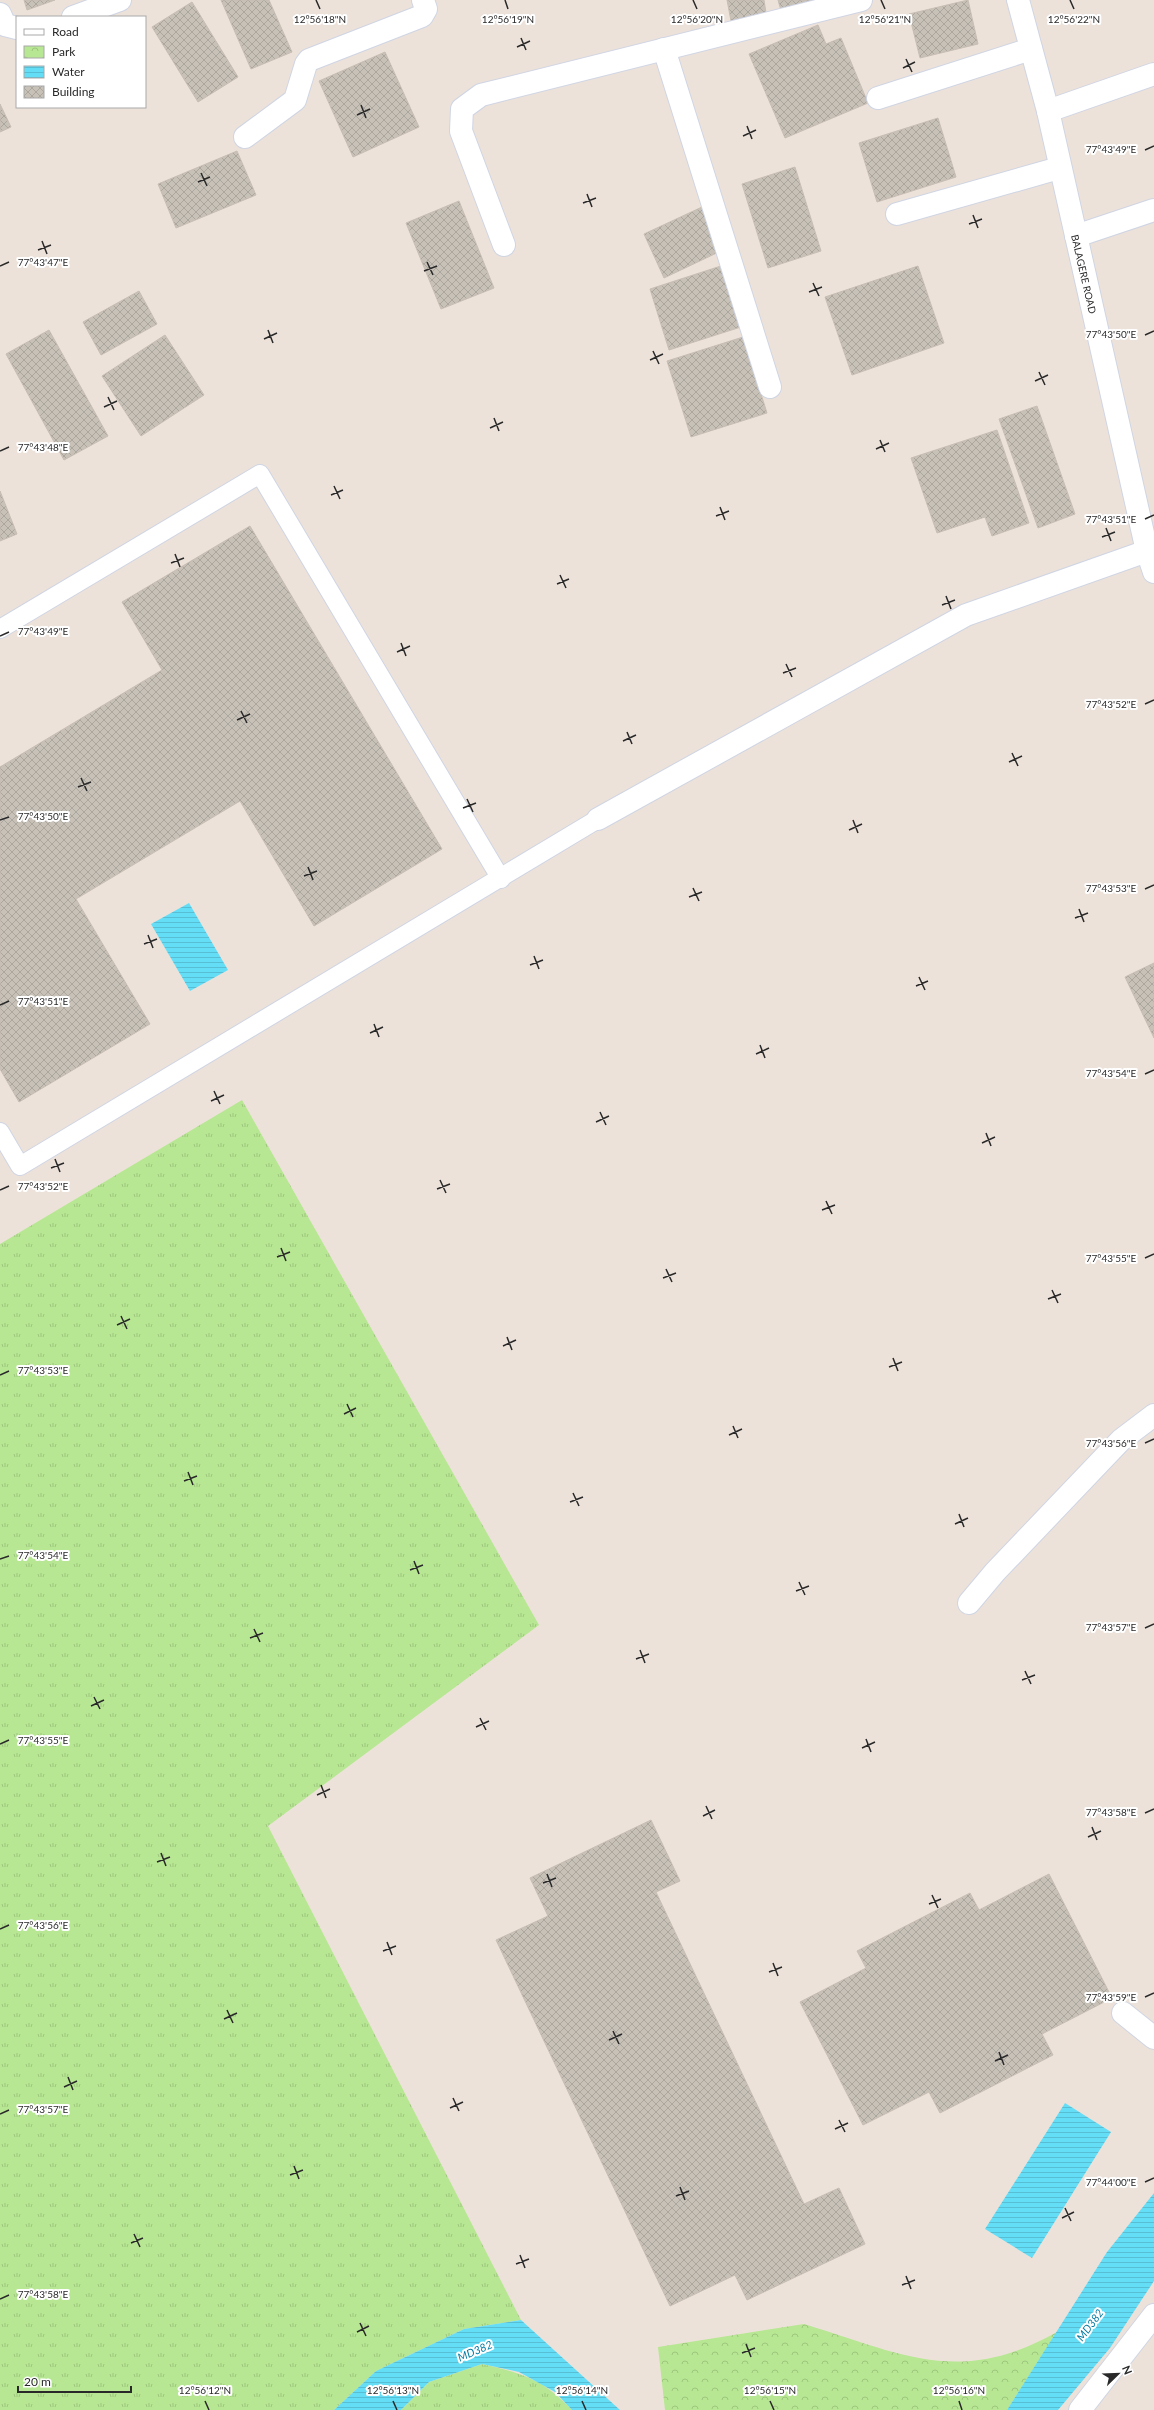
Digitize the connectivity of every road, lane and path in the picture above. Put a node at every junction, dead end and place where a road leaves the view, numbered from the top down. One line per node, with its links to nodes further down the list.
1 (120, 0): 6 (street)
2 (423, 0): 13 (street)
3 (861, 0): 8 (street)
4 (1018, 0): 9 (street, BALAGERE ROAD)
5 (0, 14): 7 (street)
6 (76, 16)
7 (16, 28)
8 (664, 49): 18 (street); 19 (street)
9 (1031, 49): 11 (street); 12 (street, BALAGERE ROAD)
10 (1154, 74): 12 (street)
11 (878, 98)
12 (1048, 111): 14 (street, BALAGERE ROAD)
13 (245, 137)
14 (1059, 168): 16 (street); 17 (street, BALAGERE ROAD)
15 (1154, 210): 17 (street)
16 (897, 214)
17 (1076, 236): 20 (street, BALAGERE ROAD)
18 (504, 245)
19 (770, 388)
20 (1147, 551): 21 (street, BALAGERE ROAD); 23 (street)
21 (1154, 572)
22 (0, 629): 24 (lane)
23 (598, 819): 24 (lane)
24 (501, 879): 25 (lane)
25 (0, 1132)
26 (1154, 1415): 27 (street)
27 (969, 1604)
28 (1123, 2013): 29 (street)
29 (1154, 2038)
30 (1154, 2315): 31 (street)
31 (1080, 2410)

